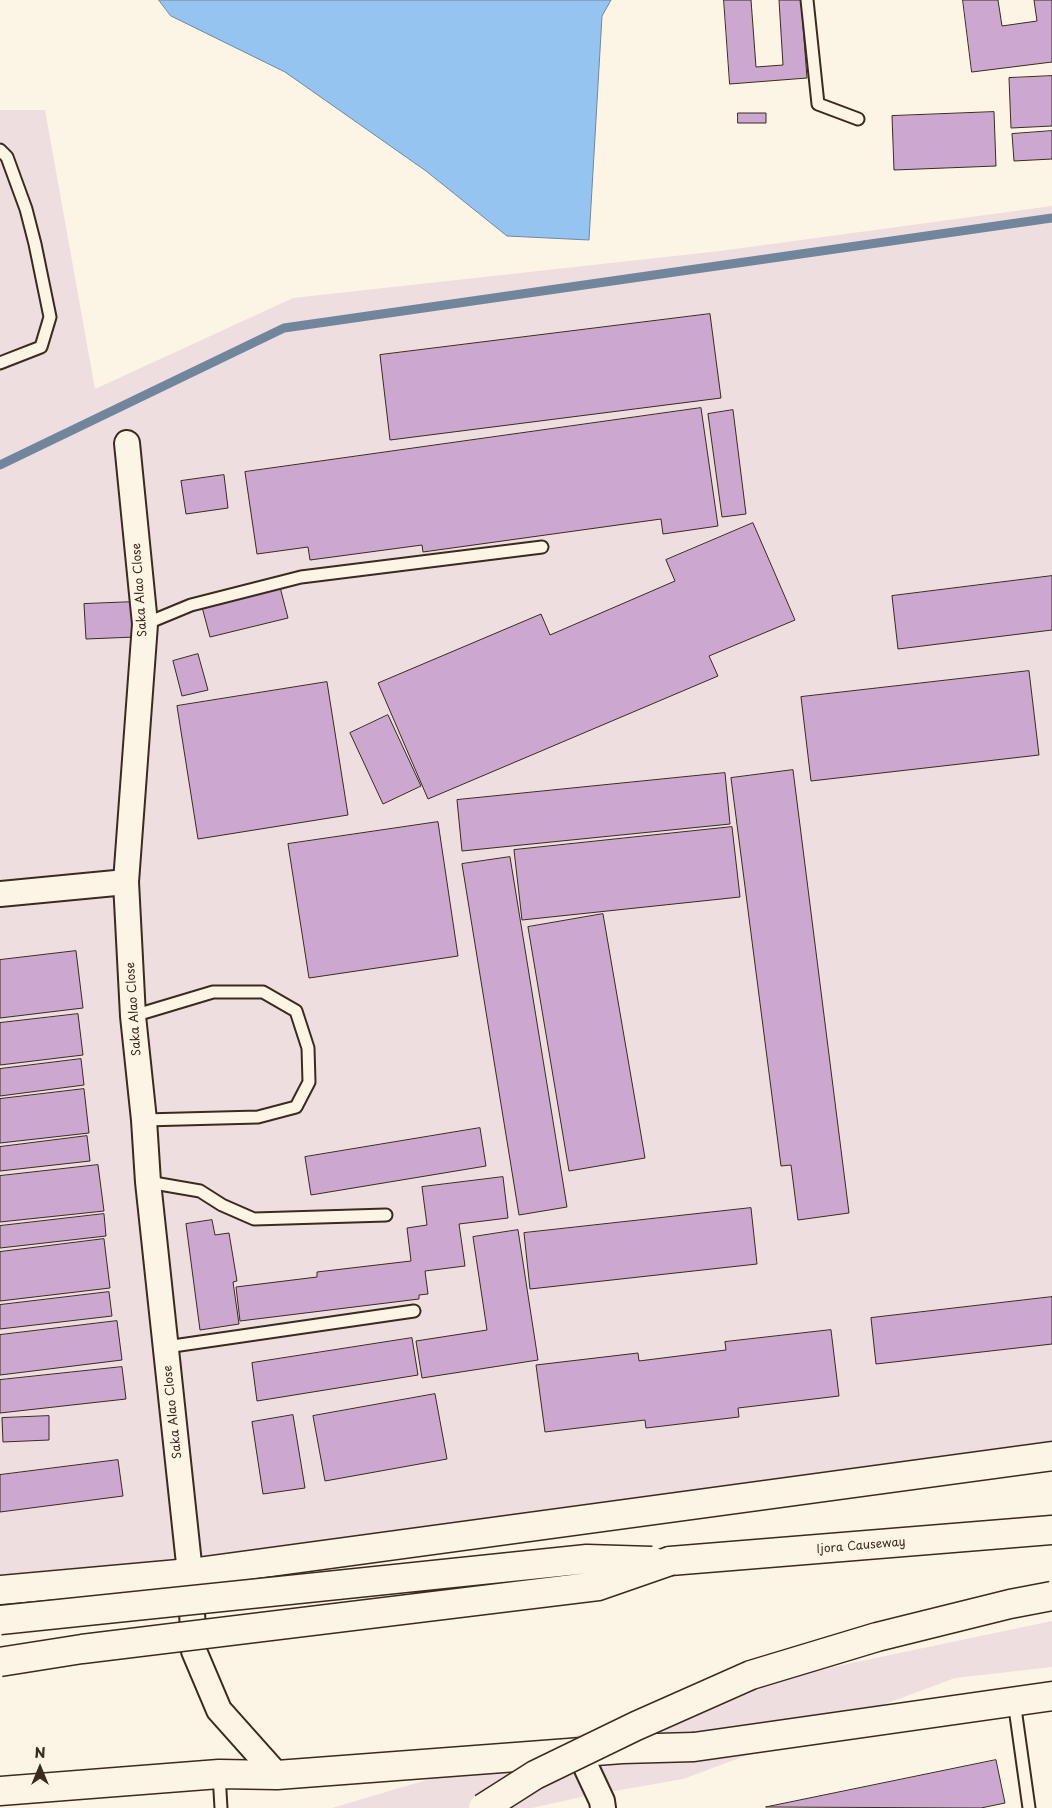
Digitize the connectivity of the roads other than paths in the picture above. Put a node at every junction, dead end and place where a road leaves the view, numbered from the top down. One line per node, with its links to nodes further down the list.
1 (807, 0): 2 (lane)
2 (858, 119)
3 (0, 150): 4 (lane)
4 (0, 363)
5 (127, 443): 7 (street, Saka Alao Close)
6 (542, 547): 7 (lane)
7 (145, 624): 8 (street, Saka Alao Close)
8 (126, 882): 9 (street); 10 (street, Saka Alao Close)
9 (0, 894)
10 (133, 1016): 11 (street, Saka Alao Close); 11 (lane)
11 (144, 1120): 12 (street, Saka Alao Close)
12 (148, 1182): 13 (lane); 15 (street, Saka Alao Close)
13 (386, 1215)
14 (414, 1311): 15 (lane)
15 (166, 1348): 19 (street, Saka Alao Close)
16 (1052, 1456): 19 (main road)
17 (1052, 1530): 18 (main road, Ijora Causeway)
18 (670, 1561): 22 (main road, bridge); 23 (main road, bridge)
19 (190, 1573): 20 (main road); 28 (street, Saka Alao Close)
20 (0, 1590)
21 (1052, 1596): 32 (main road, bridge)
22 (0, 1620)
23 (0, 1662)
24 (1052, 1696): 25 (main road)
25 (1014, 1701): 26 (main road); 33 (lane)
26 (579, 1752): 28 (main road); 30 (street)
27 (219, 1774): 28 (main road); 29 (main road); 31 (lane)
28 (277, 1775)
29 (0, 1791)
30 (606, 1806)
31 (222, 1808)
32 (482, 1808)
33 (1029, 1808)

